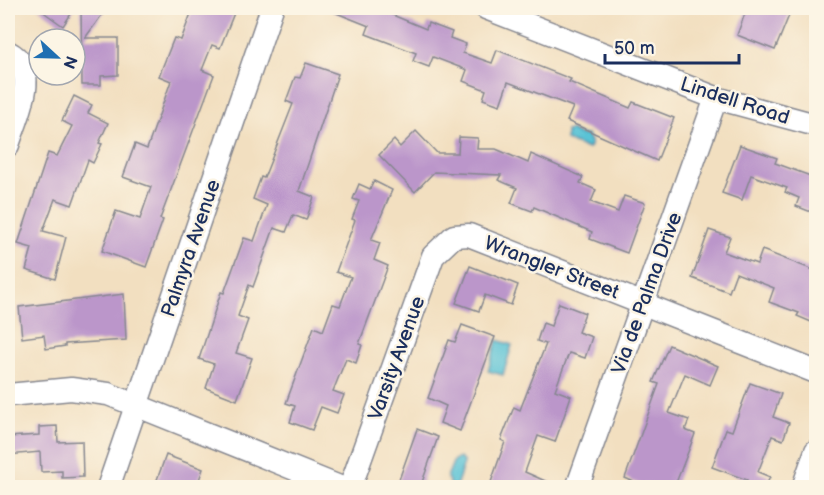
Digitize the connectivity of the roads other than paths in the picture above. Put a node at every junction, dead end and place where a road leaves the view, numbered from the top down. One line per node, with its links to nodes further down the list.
1 (272, 8): 11 (street, Palmyra Avenue)
2 (486, 8): 4 (street, Lindell Road)
3 (8, 52): 6 (street)
4 (716, 98): 5 (street, Lindell Road); 8 (street, Via de Palma Drive)
5 (816, 125)
6 (8, 145)
7 (453, 236): 8 (street, Wrangler Street); 15 (street, Varsity Avenue)
8 (643, 303): 9 (street, Wrangler Street); 16 (street, Via de Palma Drive)
9 (816, 372)
10 (8, 395): 11 (street)
11 (136, 405): 13 (street, Palmyra Avenue); 14 (street)
12 (816, 451): 17 (street)
13 (108, 488)
14 (342, 488)
15 (350, 488)
16 (577, 488)
17 (803, 488)

